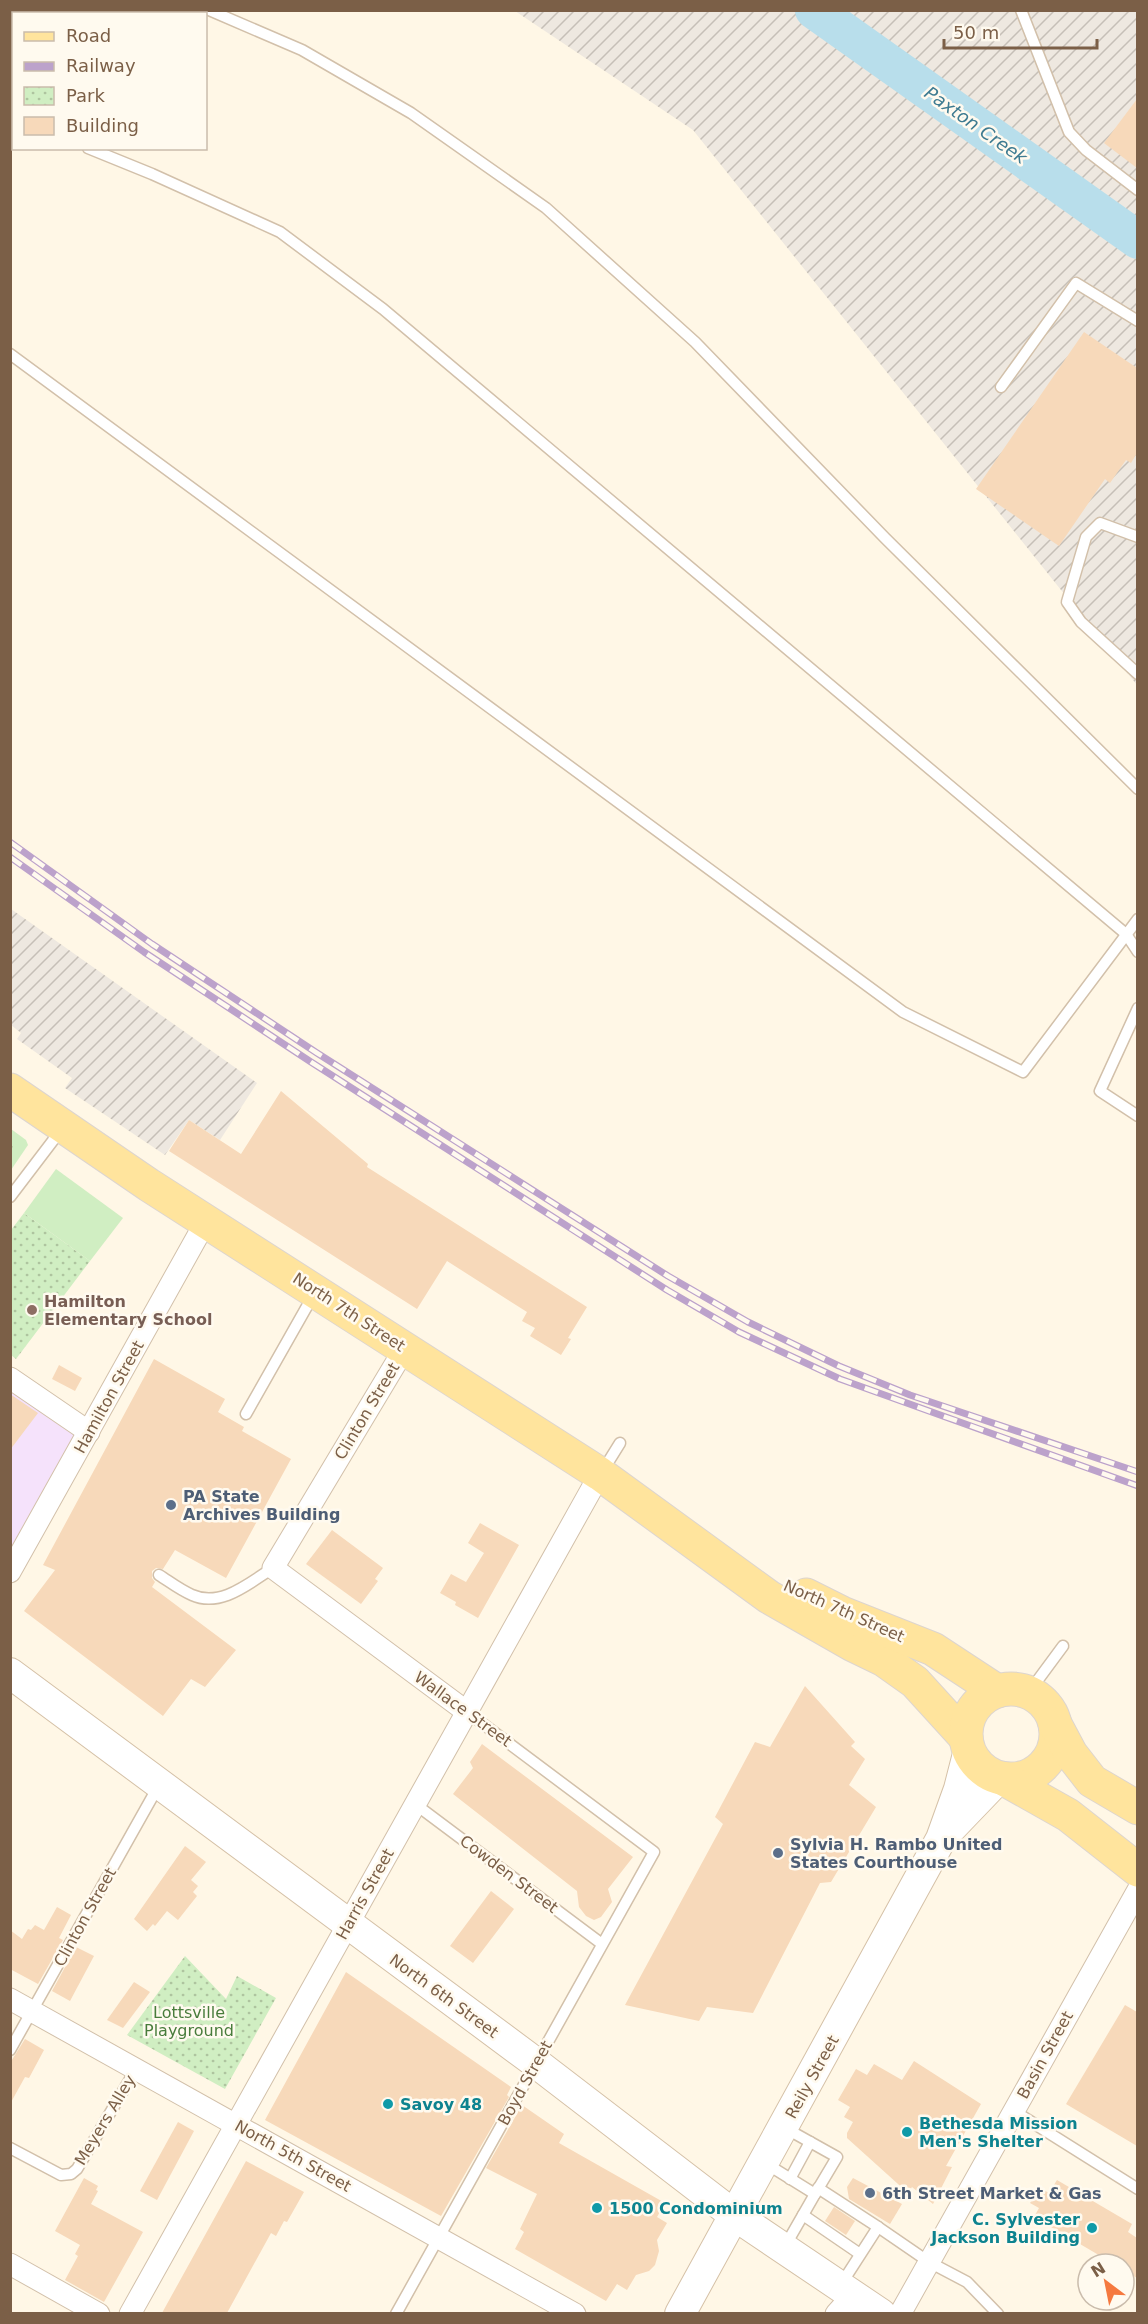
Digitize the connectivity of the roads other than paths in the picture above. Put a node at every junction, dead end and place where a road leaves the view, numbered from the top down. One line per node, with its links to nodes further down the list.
1 (209, 10): 10 (lane)
2 (1021, 10): 4 (lane)
3 (93, 150): 12 (lane)
4 (1137, 190)
5 (1137, 321): 7 (lane)
6 (10, 354): 12 (lane)
7 (1000, 387)
8 (1137, 537): 9 (lane)
9 (1137, 674)
10 (1137, 789)
11 (1137, 919): 12 (lane)
12 (1126, 934): 13 (lane)
13 (1137, 952)
14 (1137, 1008): 16 (lane)
15 (10, 1090): 17 (main road, North 7th Street)
16 (1137, 1116)
17 (63, 1127): 18 (lane); 19 (main road, North 7th Street)
18 (10, 1197)
19 (206, 1221): 20 (main road, North 7th Street); 24 (street, Hamilton Street)
20 (316, 1291): 21 (main road, North 7th Street); 23 (lane)
21 (405, 1348): 26 (main road, North 7th Street); 28 (street, Clinton Street)
22 (10, 1377): 24 (street)
23 (246, 1414)
24 (89, 1432): 29 (street, Hamilton Street)
25 (620, 1443): 26 (lane)
26 (600, 1474): 27 (main road, North 7th Street); 34 (street, Harris Street)
27 (688, 1536): 33 (main road, North 7th Street); 36 (main road, North 7th Street)
28 (273, 1568): 30 (lane); 34 (street, Wallace Street)
29 (10, 1572)
30 (159, 1575)
31 (1063, 1646): 33 (lane)
32 (10, 1673): 38 (main road, North 6th Street)
33 (1013, 1692): 35 (main road, North 7th Street); 36 (main road)
34 (467, 1712): 39 (street, Harris Street); 42 (lane, Wallace Street)
35 (1055, 1724): 37 (main road); 40 (main road, North 7th Street)
36 (967, 1744): 37 (main road, North 7th Street); 41 (main road, Reily Street)
37 (1001, 1778): 41 (main road, Reily Street); 43 (main road, North 7th Street)
38 (159, 1785): 45 (main road, North 6th Street); 48 (lane, Clinton Street)
39 (415, 1804): 45 (street, Harris Street); 46 (lane, Cowden Street)
40 (1137, 1808)
41 (941, 1839): 54 (main road, Reily Street)
42 (654, 1852): 46 (lane, Boyd Street)
43 (1137, 1870)
44 (1137, 1890): 52 (street, Basin Street)
45 (348, 1925): 50 (main road, North 6th Street); 53 (street, Harris Street)
46 (602, 1944): 50 (lane, Boyd Street)
47 (10, 1999): 48 (street, North 5th Street)
48 (32, 2011): 49 (lane, Clinton Street); 51 (street, North 5th Street)
49 (10, 2050)
50 (536, 2063): 61 (main road, North 6th Street); 64 (lane, Boyd Street)
51 (136, 2069): 53 (street, North 5th Street); 56 (lane, Meyers Alley)
52 (1014, 2111): 59 (lane); 67 (street, Basin Street)
53 (236, 2125): 64 (street, North 5th Street); 71 (street, Harris Street)
54 (784, 2127): 55 (lane); 57 (main road, Reily Street)
55 (810, 2142): 58 (lane); 60 (lane)
56 (10, 2148)
57 (764, 2163): 58 (lane); 61 (main road, Reily Street)
58 (790, 2179): 60 (lane)
59 (1137, 2189)
60 (817, 2191): 62 (lane); 63 (lane)
61 (734, 2215): 65 (main road, North 6th Street); 74 (main road, Reily Street)
62 (803, 2215): 65 (lane); 66 (lane)
63 (878, 2227): 66 (lane); 67 (lane)
64 (437, 2237): 72 (lane, Boyd Street); 73 (street, North 5th Street)
65 (784, 2248): 69 (main road, North 6th Street)
66 (860, 2254): 69 (lane)
67 (929, 2262): 76 (street, Basin Street); 77 (lane)
68 (10, 2264): 70 (street)
69 (843, 2298): 75 (main road, North 6th Street)
70 (99, 2313)
71 (130, 2313)
72 (396, 2313)
73 (575, 2313)
74 (680, 2313)
75 (881, 2313)
76 (900, 2313)
77 (998, 2313)

